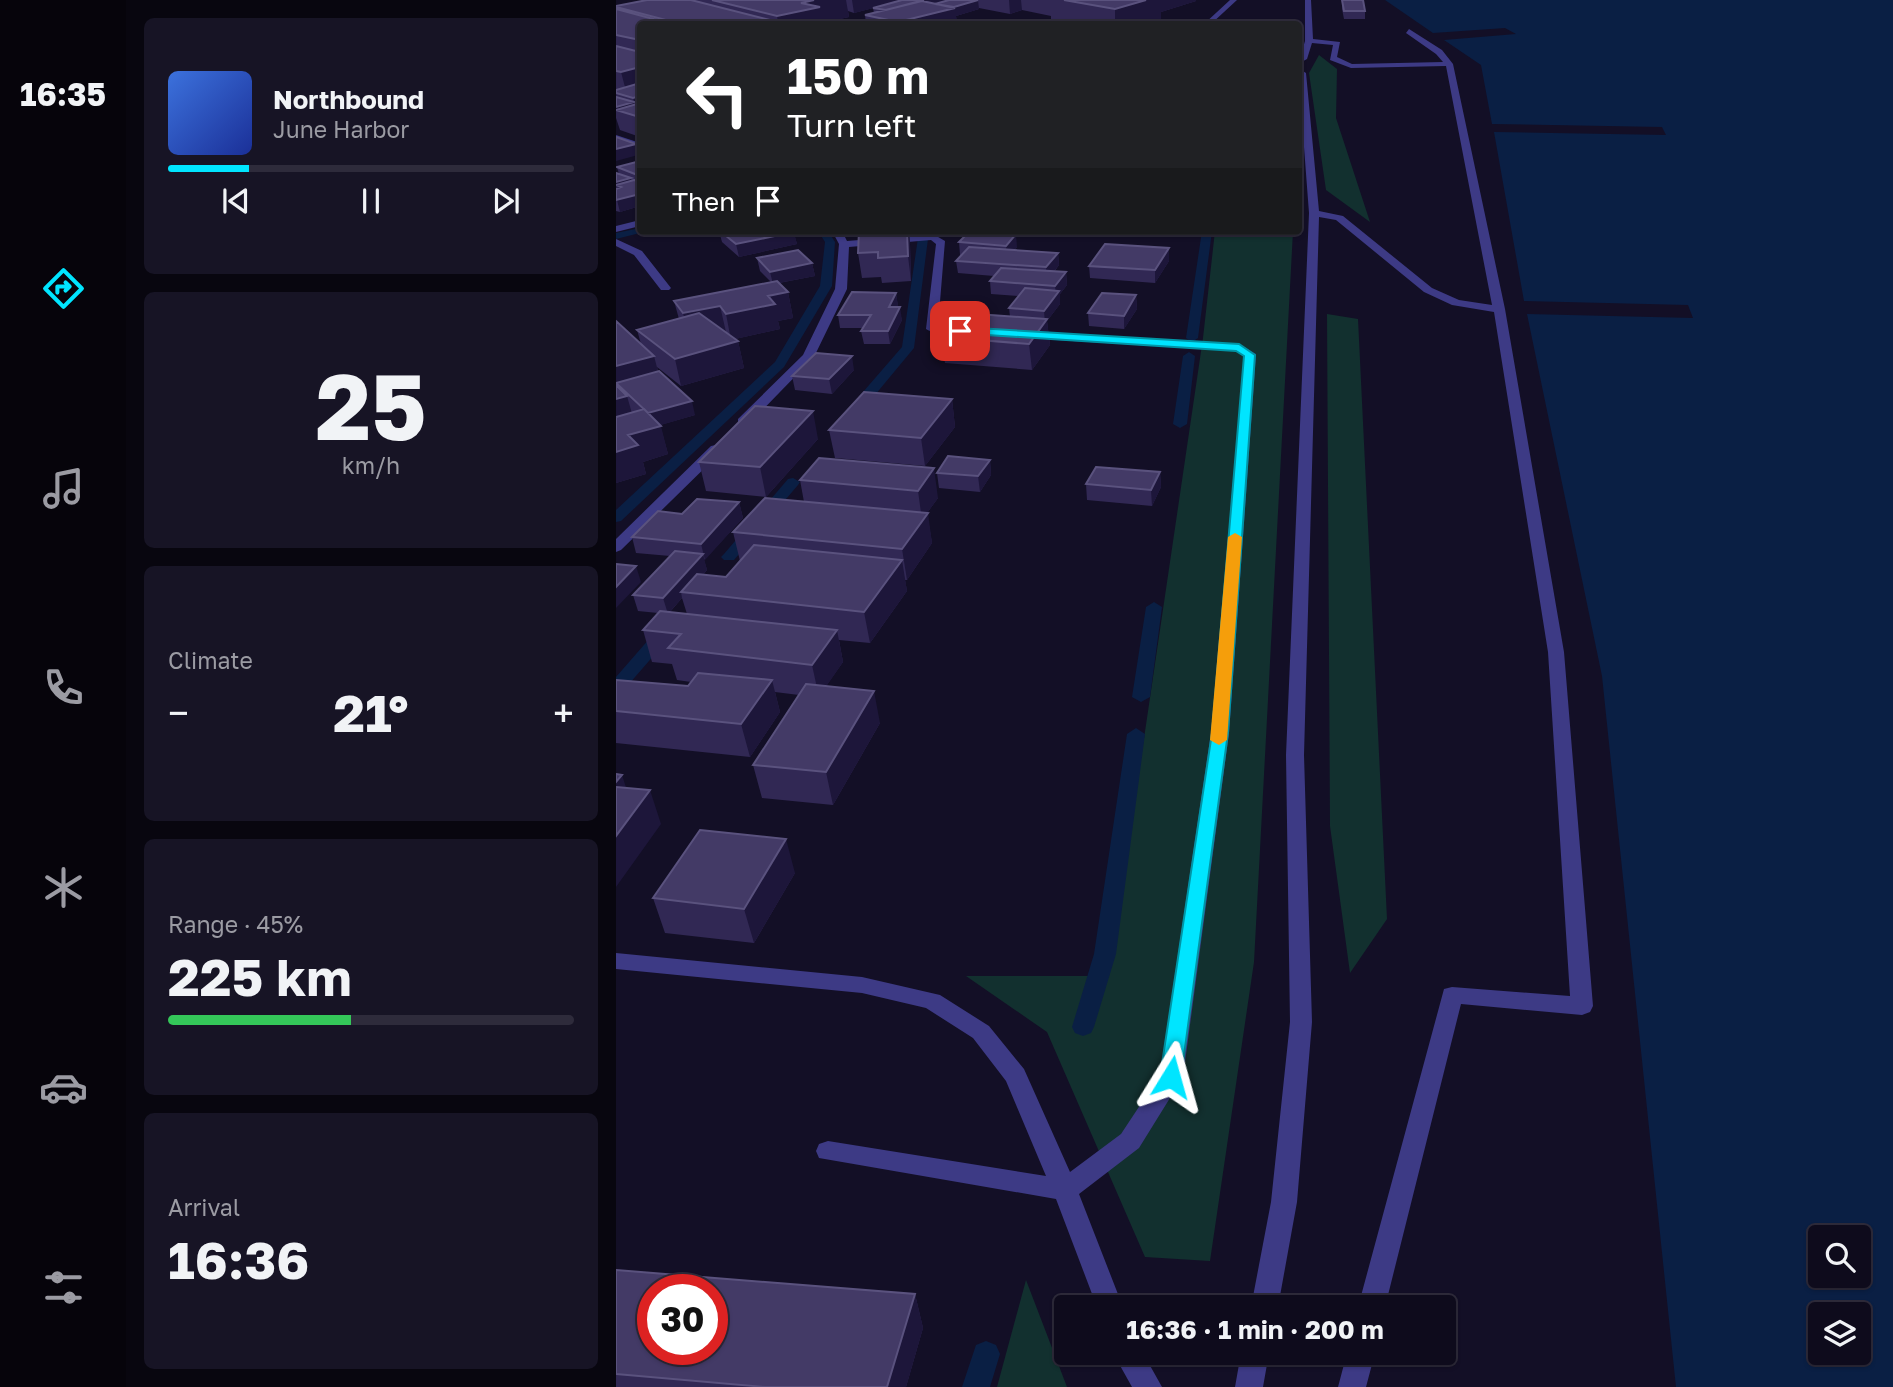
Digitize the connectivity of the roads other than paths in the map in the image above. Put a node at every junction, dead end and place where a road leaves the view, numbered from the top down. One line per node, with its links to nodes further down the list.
1 (1234, 0): 3 (street)
2 (1308, 0): 5 (street)
3 (1210, 21)
4 (1409, 31): 7 (street)
5 (1309, 41): 6 (street); 7 (street)
6 (1302, 60)
7 (1449, 64): 19 (street)
8 (1302, 73): 11 (street)
9 (616, 138): 10 (street)
10 (637, 145)
11 (1314, 213): 19 (street); 27 (street)
12 (616, 219): 13 (street)
13 (636, 224): 14 (street)
14 (616, 229)
15 (839, 235): 17 (street)
16 (616, 242): 18 (street)
17 (844, 244): 20 (street); 22 (street)
18 (665, 288)
19 (1499, 309): 28 (street)
20 (974, 331)
21 (1016, 334): 25 (street)
22 (616, 547)
23 (616, 961): 25 (street)
24 (828, 1151): 25 (street)
25 (1065, 1190): 26 (street)
26 (1105, 1295)
27 (1266, 1295)
28 (1375, 1295)
29 (1134, 1365): 32 (street)
30 (1253, 1365): 33 (street)
31 (1358, 1365): 34 (street)
32 (1148, 1387)
33 (1249, 1387)
34 (1352, 1387)

